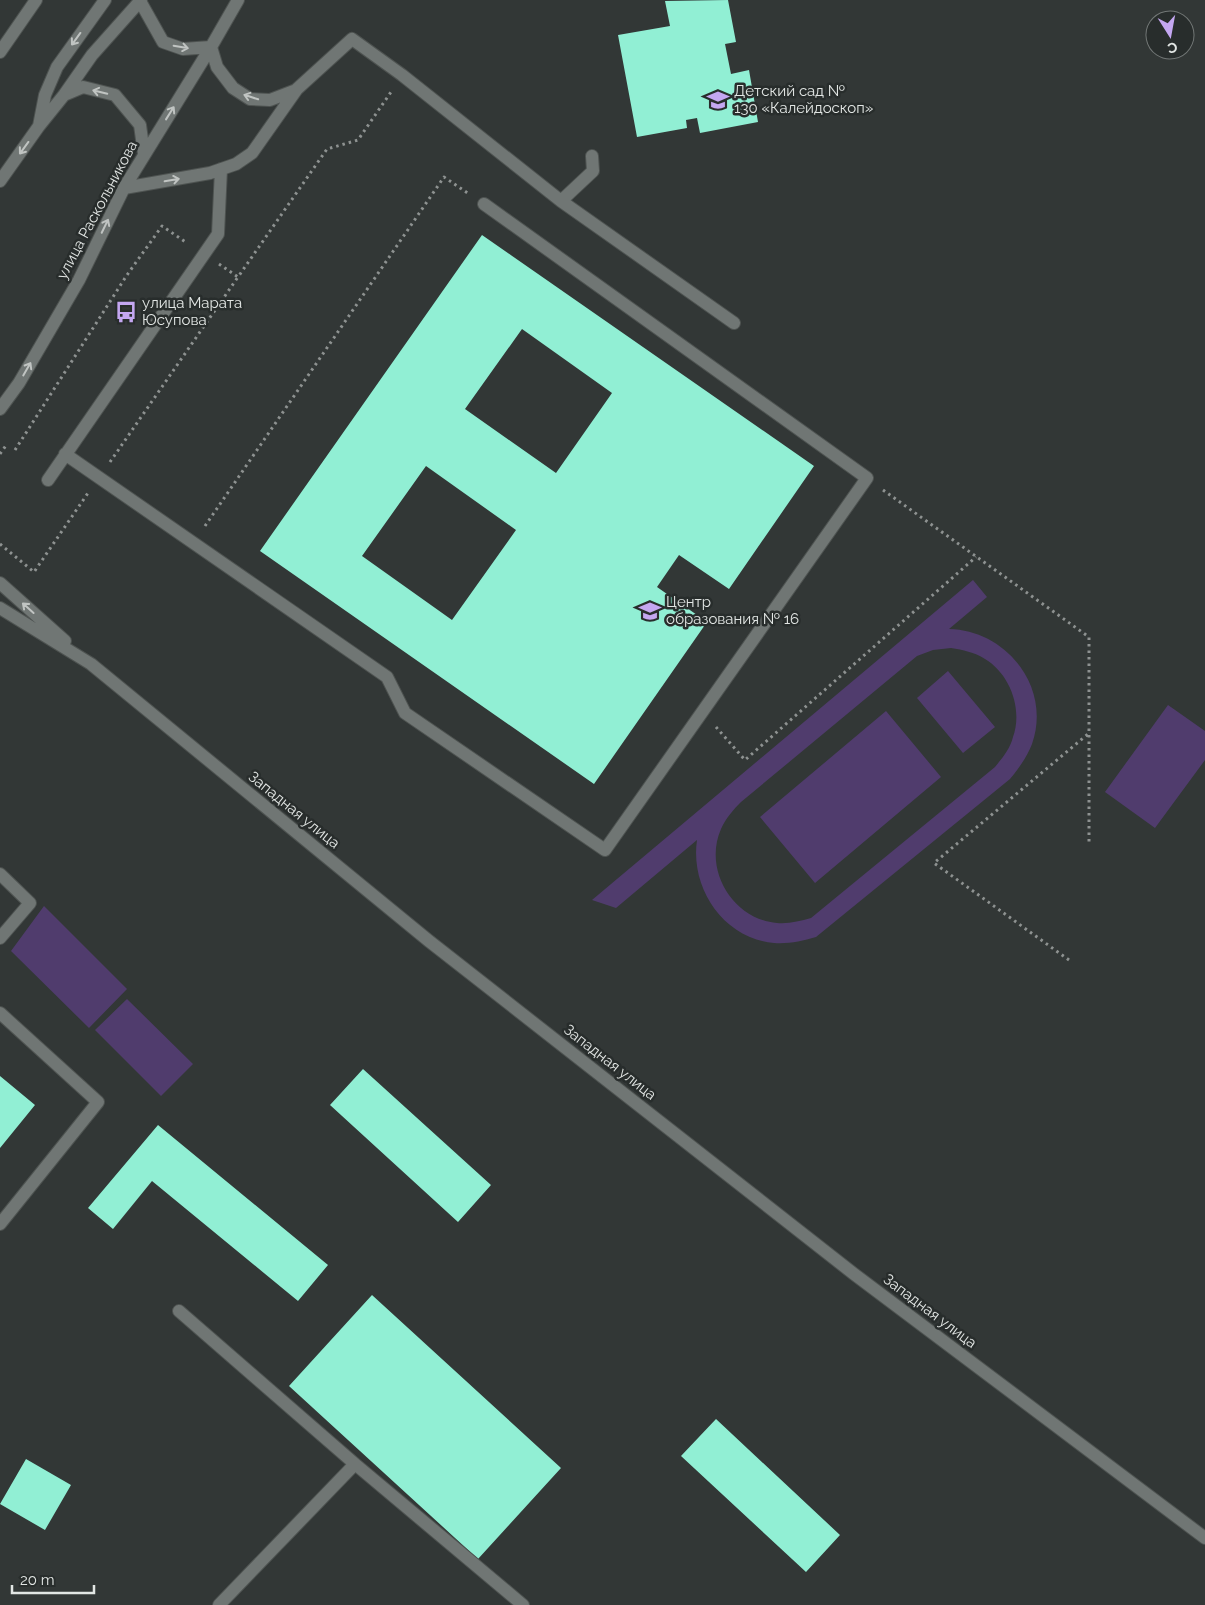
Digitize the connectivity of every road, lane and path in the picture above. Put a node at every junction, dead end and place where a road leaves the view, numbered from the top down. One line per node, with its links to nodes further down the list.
1 (36, 0): 6 (street)
2 (105, 0): 9 (street, one-way to 9)
3 (140, 0): 5 (street, one-way to 5); 8 (street)
4 (238, 0): 5 (street, улица Раскольникова)
5 (212, 47): 7 (street, one-way to 5); 10 (street, улица Раскольникова, one-way to 5)
6 (0, 52)
7 (297, 89): 12 (street); 15 (street)
8 (64, 95): 9 (street); 10 (street, one-way to 8)
9 (39, 126): 13 (street, one-way to 13)
10 (144, 154): 14 (street, улица Раскольникова)
11 (592, 156): 15 (street)
12 (220, 169): 14 (street, one-way to 12); 22 (street)
13 (0, 181)
14 (124, 188): 19 (street, улица Раскольникова, one-way to 14)
15 (561, 201): 18 (street)
16 (484, 204): 24 (street); 26 (path)
17 (238, 277): 23 (path)
18 (734, 324)
19 (0, 409)
20 (7, 444): 21 (path)
21 (0, 454)
22 (65, 454): 23 (street); 25 (street)
23 (99, 478): 26 (street); 27 (path)
24 (867, 478): 28 (path); 32 (street)
25 (48, 480)
26 (194, 543): 32 (street)
27 (0, 544)
28 (976, 556): 32 (path); 33 (path)
29 (0, 583): 31 (street, one-way to 29)
30 (0, 608): 31 (street, Западная улица)
31 (91, 664): 42 (street, Западная улица)
32 (703, 712)
33 (1089, 733): 34 (path); 37 (path)
34 (1088, 845)
35 (0, 874): 36 (street)
36 (0, 938)
37 (1069, 960)
38 (0, 1013): 39 (street)
39 (0, 1224)
40 (179, 1311): 41 (street)
41 (355, 1464): 43 (street); 44 (street)
42 (1205, 1538)
43 (219, 1605)
44 (523, 1605)

